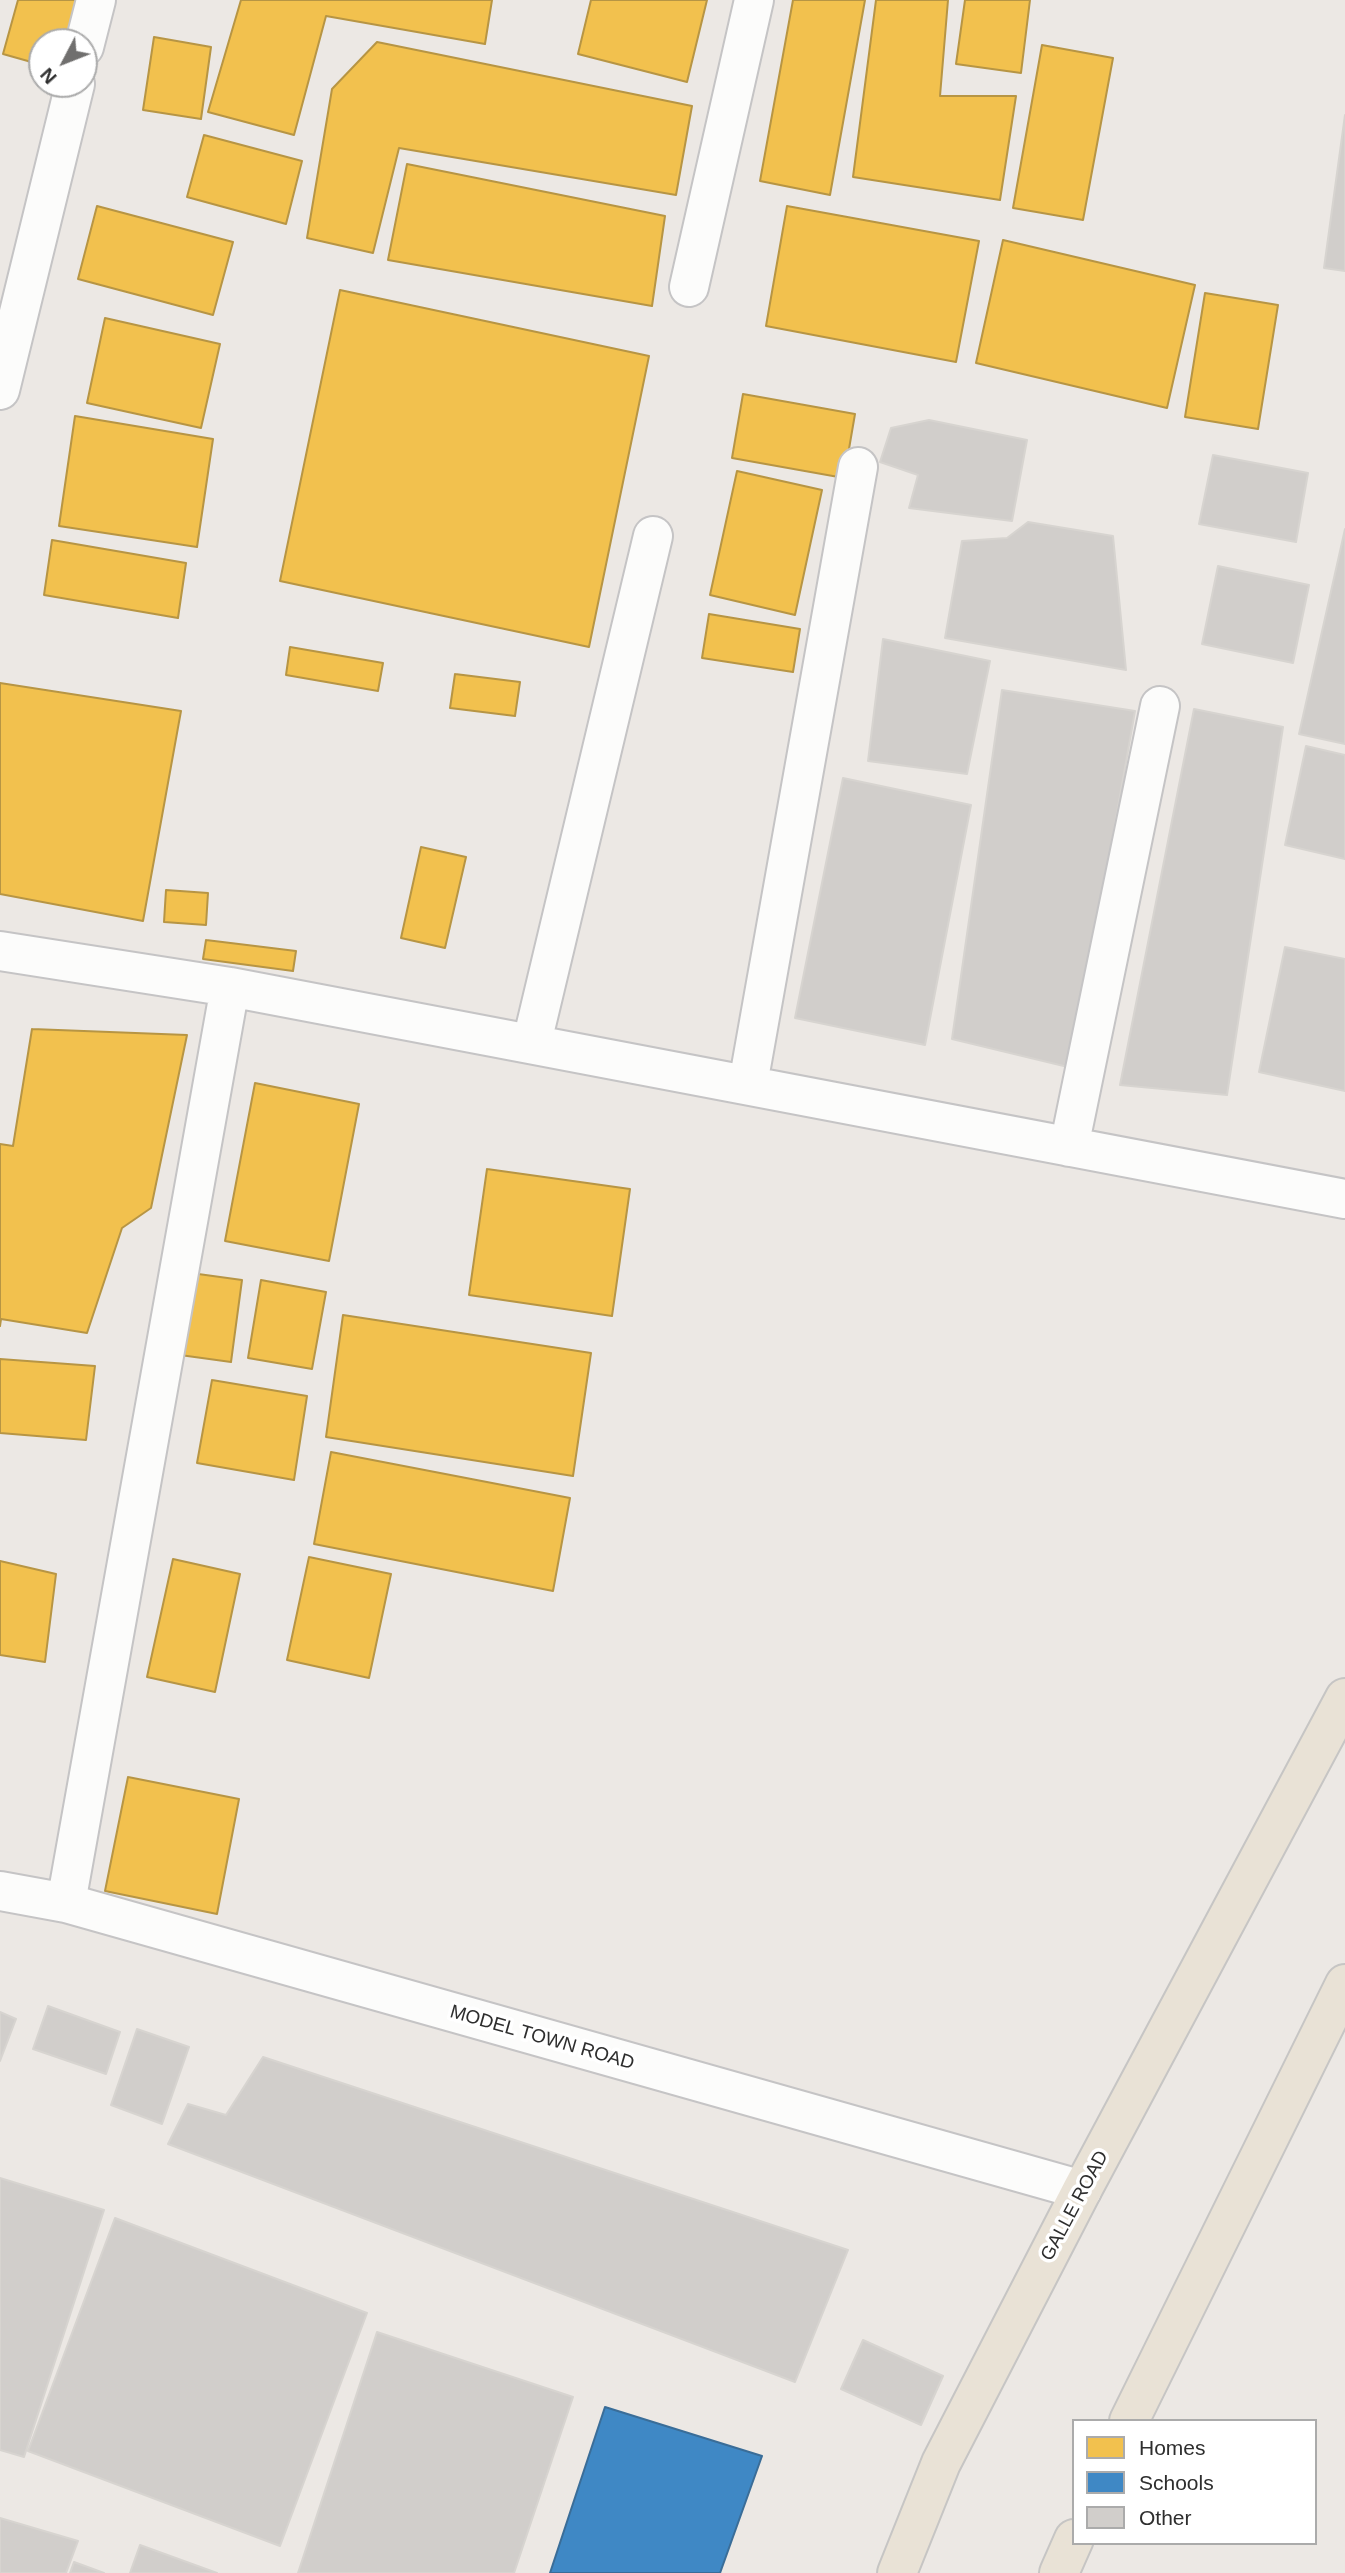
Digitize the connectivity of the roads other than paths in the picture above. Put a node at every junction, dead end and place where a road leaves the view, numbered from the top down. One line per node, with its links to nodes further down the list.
1 (96, 0): 3 (street)
2 (754, 0): 5 (street)
3 (89, 28)
4 (72, 98): 6 (street)
5 (689, 287)
6 (0, 390)
7 (858, 467): 13 (street)
8 (653, 536): 12 (street)
9 (1160, 706): 14 (street)
10 (0, 951): 11 (street)
11 (230, 987): 12 (street); 18 (street)
12 (531, 1042): 13 (street)
13 (748, 1084): 14 (street)
14 (1069, 1147): 15 (street)
15 (1345, 1199)
16 (1345, 1698): 20 (highway, GALLE ROAD)
17 (0, 1891): 18 (street, MODEL TOWN ROAD)
18 (66, 1903): 20 (street, MODEL TOWN ROAD)
19 (1345, 1984): 21 (highway)
20 (1082, 2190): 23 (highway, GALLE ROAD)
21 (1130, 2419)
22 (1072, 2544): 24 (highway)
23 (897, 2573)
24 (1059, 2573)

